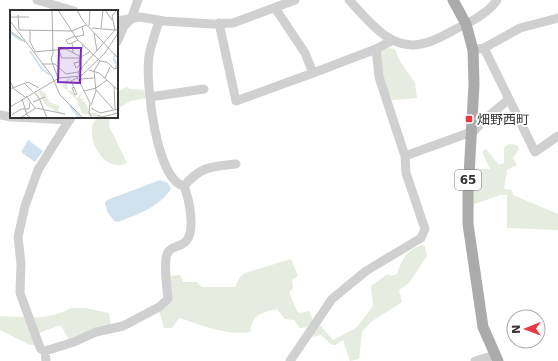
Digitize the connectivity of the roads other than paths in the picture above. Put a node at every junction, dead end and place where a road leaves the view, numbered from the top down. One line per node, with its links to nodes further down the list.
1 (37, 0): 8 (street)
2 (138, 0): 9 (street)
3 (295, 0): 7 (street)
4 (350, 0): 16 (street)
5 (453, 0): 14 (main road, 65)
6 (497, 0): 14 (street)
7 (275, 8): 13 (street); 20 (street)
8 (71, 10)
9 (131, 18): 11 (street); 12 (street); 15 (street)
10 (558, 18): 17 (street)
11 (159, 20): 13 (street); 22 (street)
12 (118, 21)
13 (219, 24): 20 (street)
14 (466, 24): 16 (street); 19 (main road, 65)
15 (118, 40)
16 (393, 40): 18 (street)
17 (484, 48): 19 (street); 23 (street)
18 (376, 49): 20 (street); 29 (street)
19 (473, 50): 27 (main road, 65)
20 (313, 73)
21 (204, 89): 22 (street)
22 (150, 97): 31 (street)
23 (509, 99): 27 (street); 28 (street)
24 (0, 115): 25 (street)
25 (10, 117)
26 (70, 118): 32 (street)
27 (471, 132): 29 (street); 33 (main road, 65)
28 (558, 136)
29 (404, 156): 35 (street)
30 (236, 164): 31 (street)
31 (184, 186): 32 (street)
32 (45, 350): 34 (street)
33 (496, 358): 36 (street)
34 (46, 361)
35 (290, 361)
36 (475, 361)

